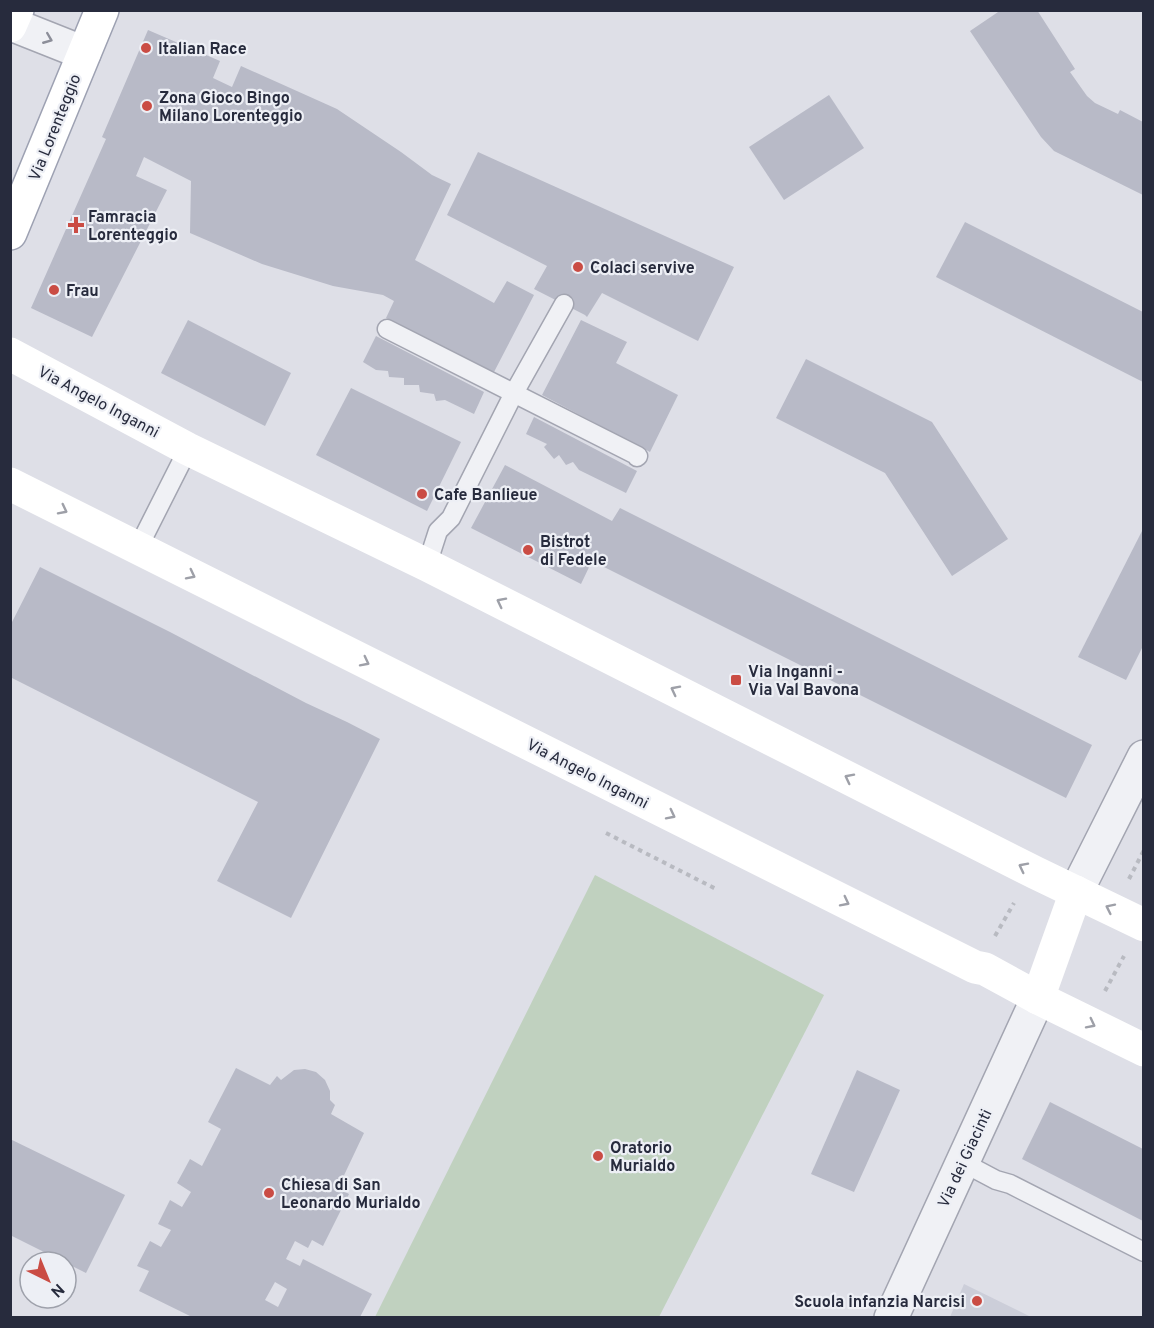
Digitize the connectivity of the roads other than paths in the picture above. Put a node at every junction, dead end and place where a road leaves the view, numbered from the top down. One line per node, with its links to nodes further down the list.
1 (17, 10): 3 (street, Via Lorenteggio)
2 (102, 10): 4 (street, Via Lorenteggio)
3 (11, 25): 4 (street, Via Lorenteggio, one-way to 4)
4 (84, 54): 5 (street, Via Lorenteggio)
5 (10, 233)
6 (564, 304): 9 (lane)
7 (387, 329): 9 (lane)
8 (10, 354): 10 (street, Via Angelo Inganni)
9 (514, 393): 11 (lane); 14 (lane)
10 (188, 449): 13 (lane); 14 (street, Via Angelo Inganni)
11 (637, 457)
12 (10, 484): 13 (street, Via Angelo Inganni, one-way to 13)
13 (138, 548): 18 (street, Via Angelo Inganni, one-way to 18)
14 (427, 565): 16 (street, Via Angelo Inganni, one-way to 14)
15 (1143, 757): 16 (street)
16 (1076, 892): 17 (street, Via Angelo Inganni, one-way to 16); 18 (street)
17 (1143, 925)
18 (1038, 998): 19 (street, Via Angelo Inganni, one-way to 19); 20 (street, Via dei Giacinti)
19 (1143, 1050)
20 (962, 1162): 21 (lane); 22 (street, Via dei Giacinti)
21 (1143, 1252)
22 (891, 1317)

